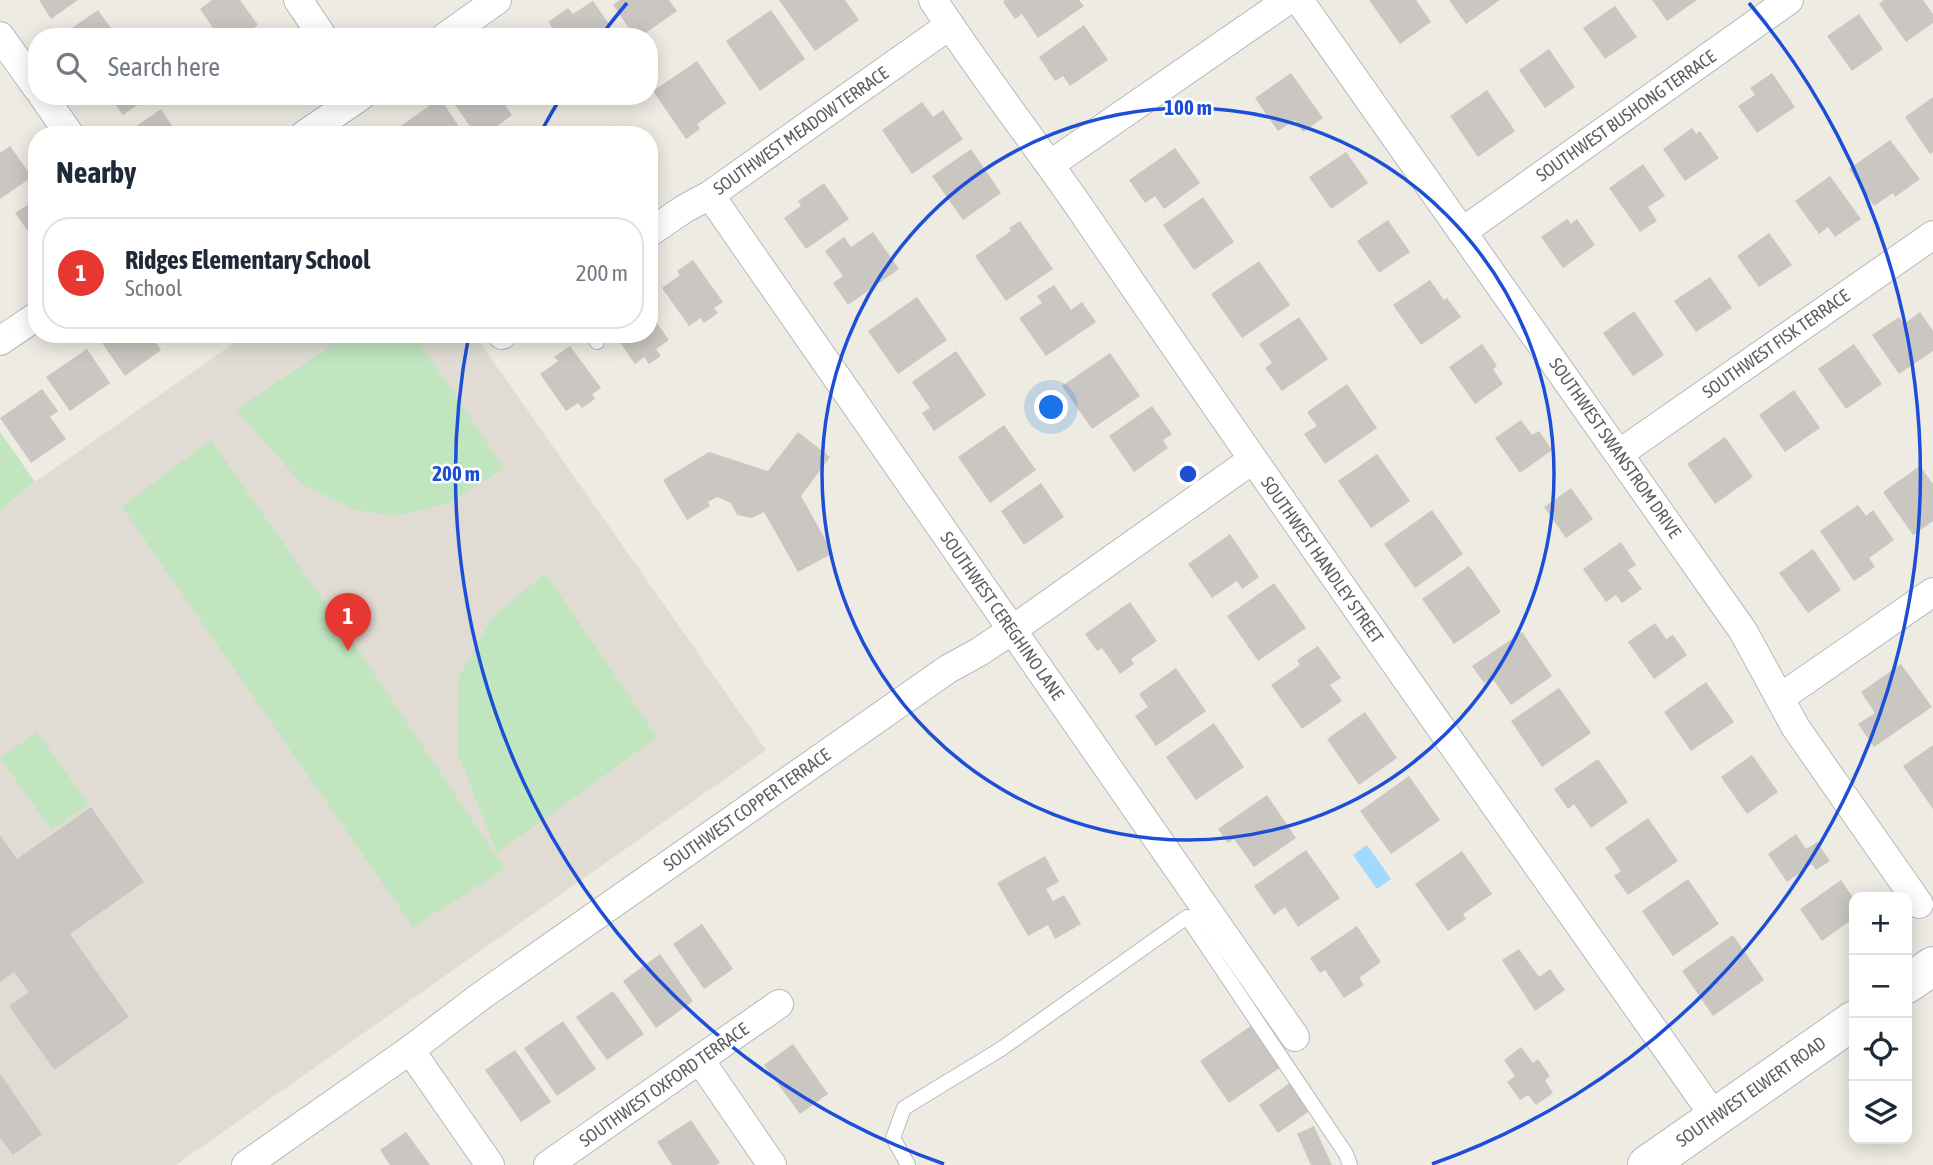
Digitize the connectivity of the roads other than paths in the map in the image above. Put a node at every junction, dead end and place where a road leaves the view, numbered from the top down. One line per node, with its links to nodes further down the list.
1 (298, 0): 8 (street)
2 (497, 0): 9 (street)
3 (933, 0): 7 (street, SOUTHWEST HANDLEY STREET)
4 (1288, 0): 16 (street)
5 (1299, 0): 19 (street, SOUTHWEST SWANSTROM DRIVE)
6 (1789, 0): 19 (street, SOUTHWEST BUSHONG TERRACE)
7 (950, 25): 16 (street, SOUTHWEST HANDLEY STREET); 17 (street, SOUTHWEST MEADOW TERRACE)
8 (318, 28)
9 (458, 28)
10 (0, 36): 11 (street)
11 (28, 75)
12 (49, 105): 14 (street)
13 (348, 105): 15 (street)
14 (64, 126)
15 (317, 126)
16 (1051, 164): 24 (street, SOUTHWEST HANDLEY STREET)
17 (710, 195): 18 (street, SOUTHWEST MEADOW TERRACE); 26 (street, SOUTHWEST CEREGHINO LANE)
18 (658, 227)
19 (1462, 232): 23 (street, SOUTHWEST SWANSTROM DRIVE)
20 (1933, 235): 23 (street, SOUTHWEST FISK TERRACE)
21 (28, 322): 22 (street)
22 (0, 341)
23 (1619, 453): 27 (street, SOUTHWEST SWANSTROM DRIVE)
24 (1252, 460): 26 (street, SOUTHWEST COPPER TERRACE); 36 (street, SOUTHWEST HANDLEY STREET)
25 (1933, 592): 27 (street)
26 (1012, 630): 33 (street, SOUTHWEST CEREGHINO LANE); 34 (street, SOUTHWEST COPPER TERRACE)
27 (1780, 698): 28 (street, SOUTHWEST SWANSTROM DRIVE)
28 (1919, 904)
29 (1933, 966): 30 (main road)
30 (1912, 981)
31 (779, 1004): 35 (street, SOUTHWEST OXFORD TERRACE)
32 (1849, 1023): 36 (main road, SOUTHWEST ELWERT ROAD)
33 (1295, 1037)
34 (410, 1050): 37 (street, SOUTHWEST COPPER TERRACE); 38 (street)
35 (700, 1060): 39 (street, SOUTHWEST OXFORD TERRACE); 40 (street)
36 (1714, 1117): 43 (main road, SOUTHWEST ELWERT ROAD)
37 (246, 1165)
38 (490, 1165)
39 (548, 1165)
40 (772, 1165)
41 (908, 1165): 42 (lane)
42 (1350, 1165)
43 (1647, 1165)

